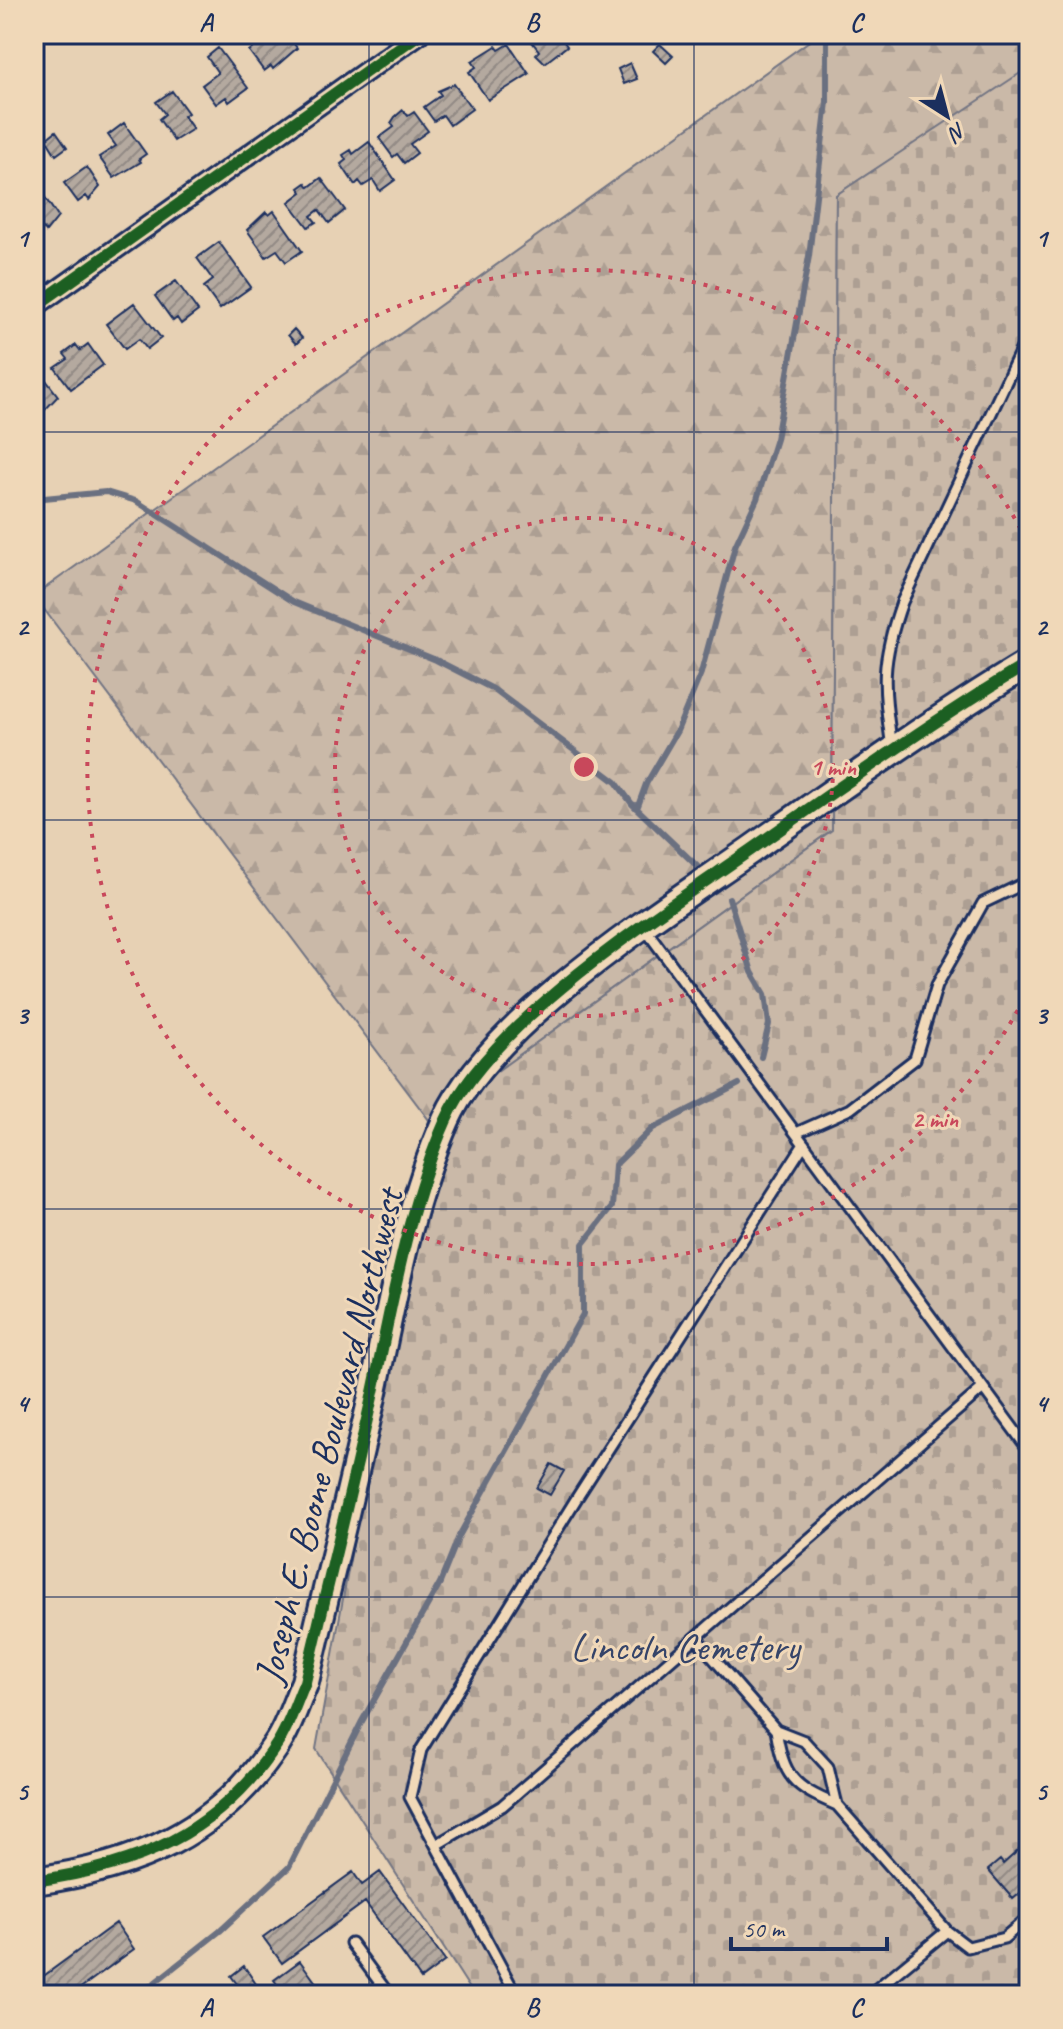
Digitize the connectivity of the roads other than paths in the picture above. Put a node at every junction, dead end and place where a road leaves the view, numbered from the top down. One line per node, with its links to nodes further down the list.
1 (419, 34): 2 (street)
2 (34, 307)
3 (1029, 333): 5 (lane)
4 (1029, 663): 5 (main road, Joseph E. Boone Boulevard Northwest)
5 (892, 751): 7 (main road, Joseph E. Boone Boulevard Northwest)
6 (1029, 881): 8 (lane)
7 (644, 927): 8 (lane); 16 (main road, Joseph E. Boone Boulevard Northwest)
8 (796, 1133): 9 (lane)
9 (804, 1144): 10 (lane); 15 (lane)
10 (983, 1388): 11 (lane); 12 (lane)
11 (1029, 1450)
12 (696, 1638): 13 (lane); 15 (lane)
13 (776, 1730): 14 (lane); 14 (lane)
14 (837, 1805): 18 (lane)
15 (436, 1845): 21 (lane)
16 (34, 1881)
17 (1029, 1917): 18 (lane)
18 (947, 1931): 22 (lane)
19 (351, 1943): 20 (lane)
20 (389, 1995)
21 (516, 1995)
22 (869, 1995)

